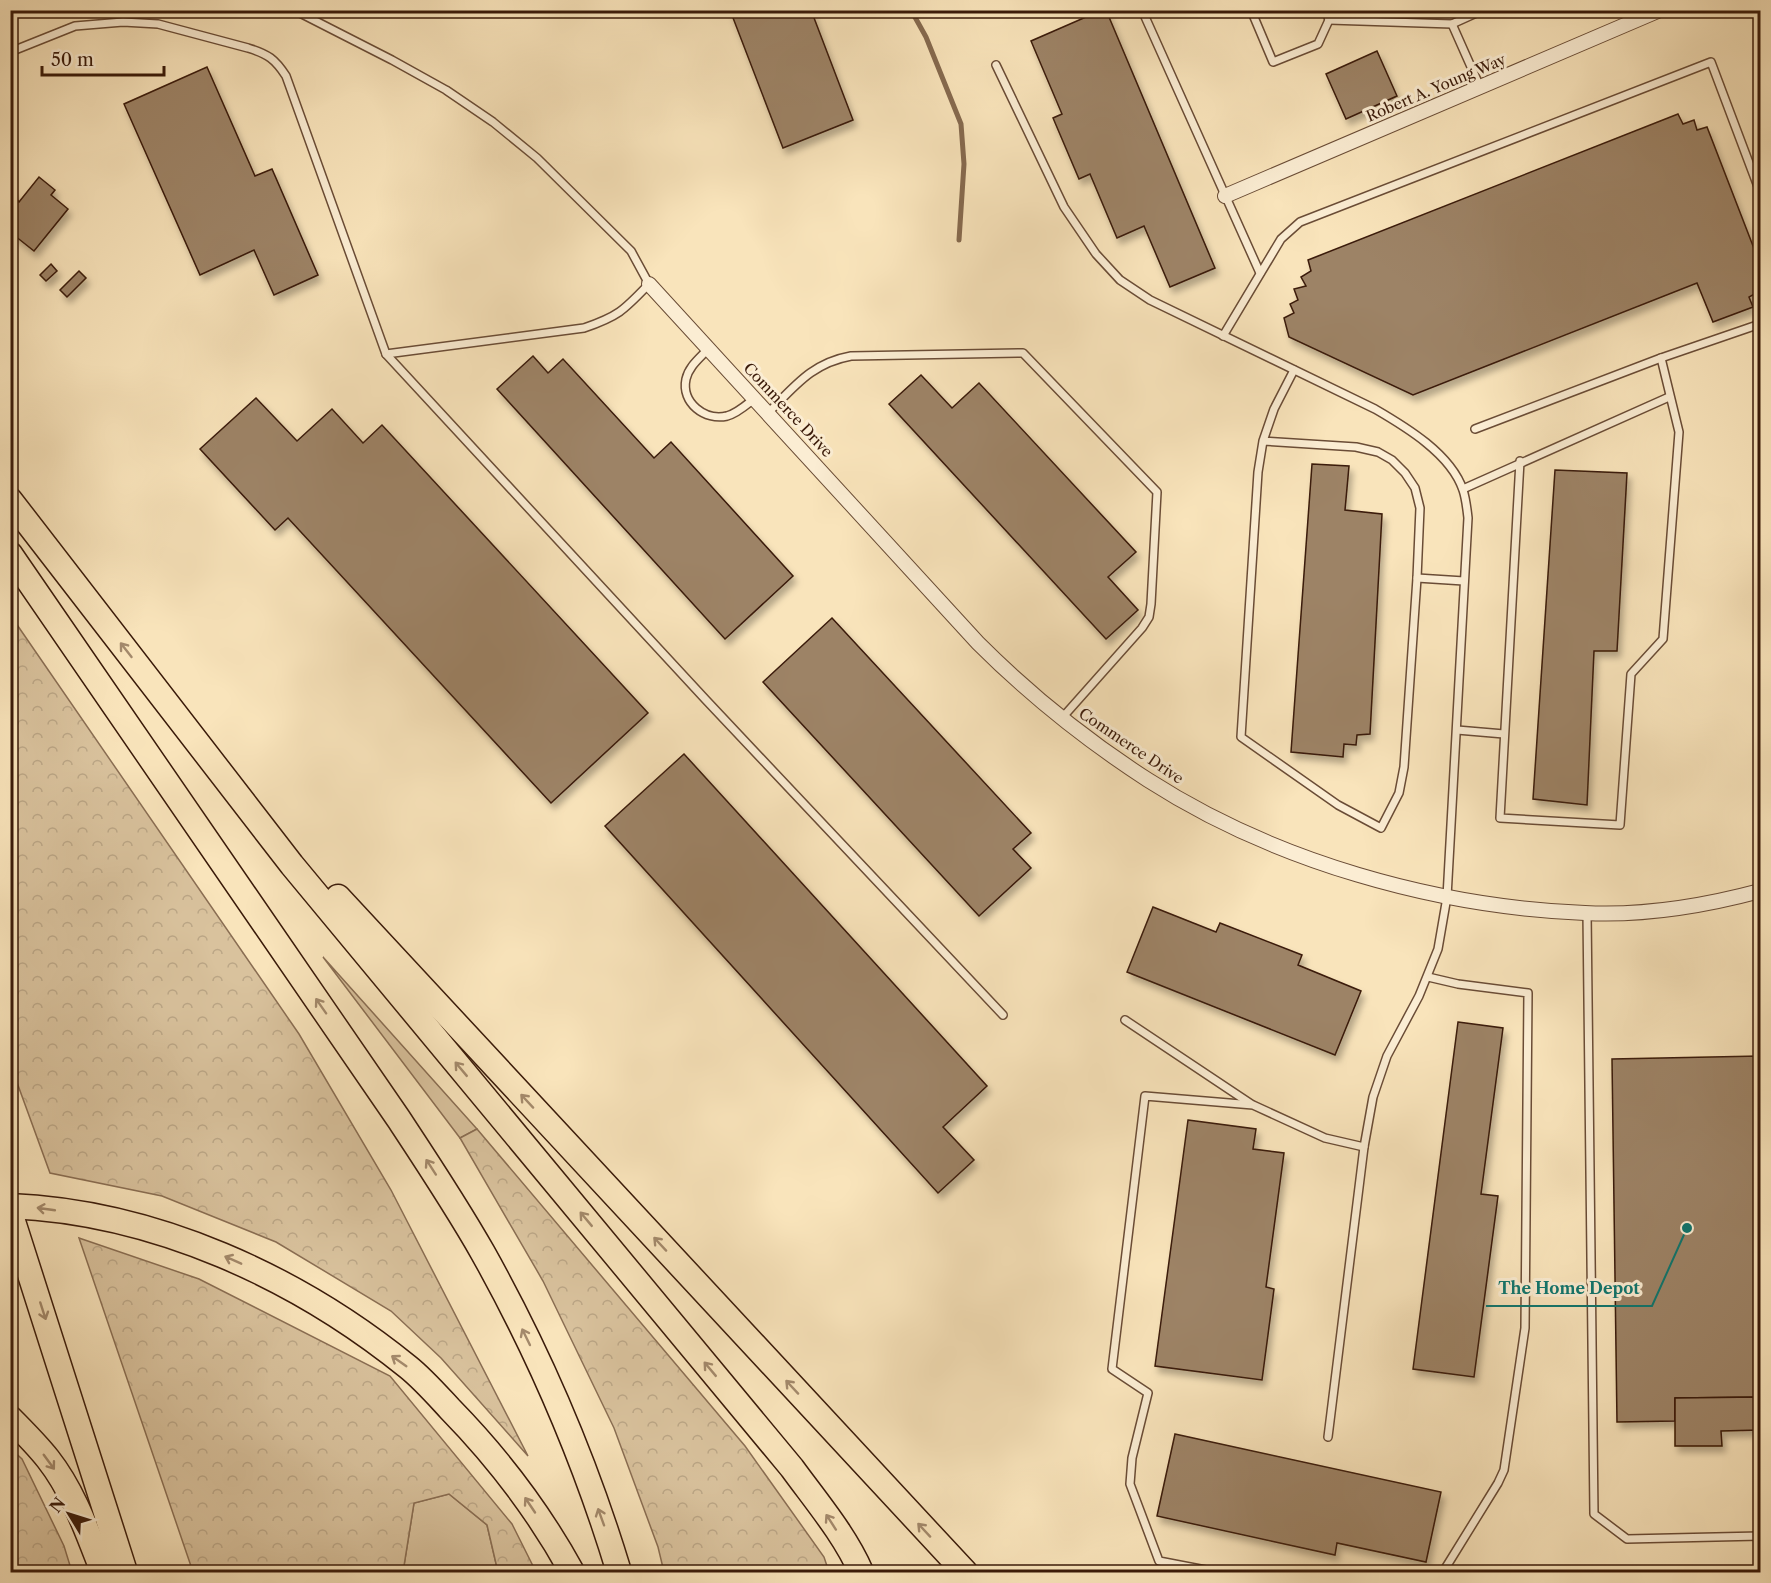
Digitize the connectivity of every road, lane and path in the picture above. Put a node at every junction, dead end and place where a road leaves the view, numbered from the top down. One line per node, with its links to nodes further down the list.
1 (294, 10): 15 (lane)
2 (1142, 10): 13 (lane)
3 (1251, 10): 7 (lane)
4 (1326, 10): 7 (lane)
5 (1483, 10): 8 (lane)
6 (1660, 10): 11 (street, Robert A. Young Way)
7 (1329, 20): 8 (lane)
8 (1452, 24): 11 (lane)
9 (10, 52): 19 (lane)
10 (996, 65): 17 (lane)
11 (1480, 87): 13 (street, Robert A. Young Way)
12 (1761, 192): 14 (lane)
13 (1225, 196): 14 (lane)
14 (1260, 273): 17 (lane)
15 (649, 284): 18 (street, Commerce Drive); 19 (lane)
16 (1761, 324): 20 (lane)
17 (1223, 336): 21 (lane)
18 (708, 349): 23 (street, Commerce Drive); 23 (lane)
19 (386, 354): 41 (lane)
20 (1660, 358): 22 (lane); 25 (lane)
21 (1294, 370): 26 (lane); 28 (lane)
22 (1669, 396): 27 (lane); 36 (lane)
23 (755, 398): 24 (street, Commerce Drive)
24 (768, 413): 34 (street, Commerce Drive); 34 (lane)
25 (1475, 429)
26 (1263, 441): 31 (lane); 31 (lane)
27 (1520, 461): 28 (lane); 36 (lane)
28 (1463, 489): 32 (lane)
29 (10, 500): 33 (highway, one-way to 29)
30 (10, 554): 55 (highway, one-way to 30)
31 (1417, 578): 32 (lane)
32 (1464, 581): 35 (lane)
33 (162, 696): 56 (highway, one-way to 33); 57 (highway, one-way to 33)
34 (1062, 718): 38 (street, Commerce Drive)
35 (1456, 730): 36 (lane); 38 (lane)
36 (1504, 735)
37 (1761, 891): 39 (street, Commerce Drive)
38 (1448, 897): 39 (street, Commerce Drive); 40 (lane)
39 (1587, 914): 50 (lane)
40 (1428, 977): 44 (lane); 59 (lane)
41 (1003, 1015)
42 (1125, 1020): 43 (lane)
43 (1253, 1105): 44 (lane); 58 (lane)
44 (1364, 1147): 48 (lane)
45 (10, 1206): 54 (highway, one-way to 45)
46 (10, 1212): 49 (highway, one-way to 49)
47 (10, 1418): 51 (highway, one-way to 51)
48 (1328, 1437)
49 (113, 1532): 52 (highway); 53 (highway)
50 (1761, 1536)
51 (103, 1572)
52 (125, 1572)
53 (133, 1572)
54 (572, 1572)
55 (619, 1572)
56 (861, 1572)
57 (965, 1572)
58 (1215, 1572)
59 (1443, 1572)

